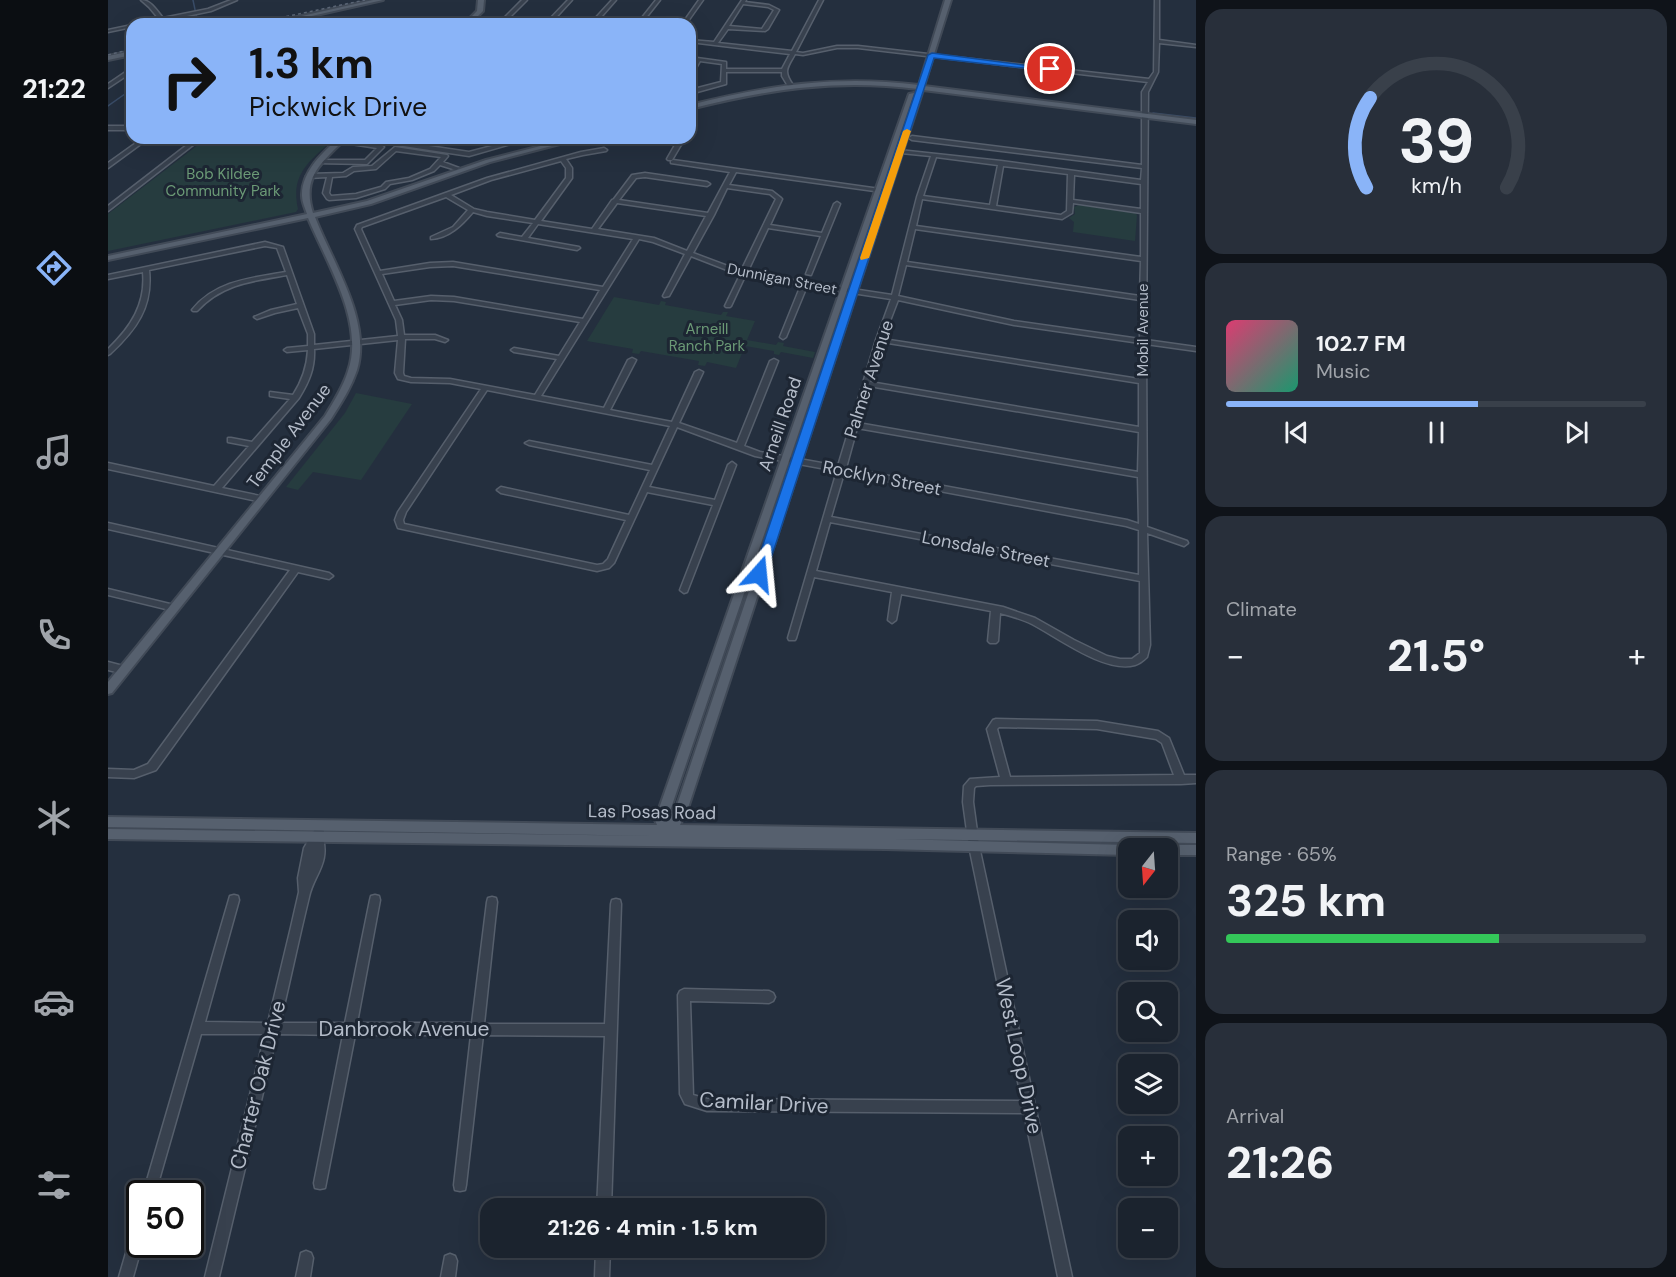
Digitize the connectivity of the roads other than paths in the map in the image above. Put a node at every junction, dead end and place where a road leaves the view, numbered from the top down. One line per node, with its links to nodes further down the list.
1 (143, 0): 14 (street)
2 (236, 0): 15 (street)
3 (380, 0): 16 (main road)
4 (481, 0): 17 (main road)
5 (525, 0): 18 (street)
6 (570, 0): 19 (street)
7 (614, 0): 20 (street)
8 (658, 0): 21 (street)
9 (702, 0): 22 (street)
10 (821, 0): 30 (street)
11 (948, 0): 32 (main road, Arneill Road)
12 (1157, 0): 26 (street, Mobil Avenue)
13 (743, 2): 24 (street); 24 (street)
14 (160, 18)
15 (171, 18)
16 (297, 18)
17 (473, 18)
18 (506, 18)
19 (553, 18)
20 (598, 18)
21 (644, 18)
22 (688, 18)
23 (126, 27): 25 (street)
24 (726, 27): 28 (street)
25 (108, 31)
26 (1157, 41): 29 (street); 40 (street, Mobil Avenue)
27 (696, 42): 28 (street)
28 (715, 44): 30 (street)
29 (1196, 46)
30 (793, 53): 32 (street); 35 (street)
31 (126, 54): 33 (main road)
32 (929, 55): 40 (street); 45 (main road, Arneill Road)
33 (108, 58)
34 (696, 64): 36 (street)
35 (784, 70): 36 (street); 42 (street)
36 (725, 71): 46 (street)
37 (126, 74): 39 (street)
38 (108, 76): 39 (street)
39 (121, 77): 44 (street)
40 (1151, 81): 49 (street, Mobil Avenue)
41 (833, 82): 42 (main road); 43 (main road); 45 (main road)
42 (790, 85): 47 (main road)
43 (820, 85): 45 (main road); 48 (main road)
44 (108, 86)
45 (917, 89): 49 (main road); 66 (main road, Arneill Road); 84 (main road, Arneill Road)
46 (696, 91)
47 (696, 108)
48 (696, 108)
49 (1145, 117): 50 (main road); 73 (street, Mobil Avenue)
50 (1196, 123)
51 (108, 128): 52 (street)
52 (126, 129)
53 (912, 138): 73 (street)
54 (138, 144): 72 (street)
55 (191, 144): 91 (street)
56 (336, 144): 69 (main road)
57 (366, 144): 69 (street)
58 (403, 144): 59 (street)
59 (505, 144)
60 (510, 144): 64 (street)
61 (540, 144): 64 (main road)
62 (557, 144): 94 (main road)
63 (679, 144): 75 (street)
64 (516, 150): 74 (main road)
65 (604, 150): 68 (street)
66 (900, 151): 67 (street); 84 (main road, Arneill Road)
67 (934, 155): 71 (street); 86 (street, Palmer Avenue)
68 (563, 159): 79 (street); 96 (street)
69 (318, 162): 78 (main road)
70 (441, 163): 74 (street); 77 (street); 77 (street)
71 (1002, 163): 76 (street); 90 (street)
72 (108, 166)
73 (1144, 167): 80 (street, Mobil Avenue)
74 (456, 168): 94 (main road)
75 (734, 170): 83 (street); 84 (street)
76 (1071, 172): 80 (street); 88 (street)
77 (330, 175): 78 (street)
78 (309, 176): 94 (main road, Temple Avenue)
79 (497, 176): 81 (street); 85 (street)
80 (1143, 182): 93 (street, Mobil Avenue)
81 (504, 184)
82 (707, 184): 87 (street)
83 (725, 186): 95 (street); 97 (street)
84 (883, 191): 118 (main road, Arneill Road)
85 (447, 195): 92 (street, Dunnigan Street); 112 (street)
86 (920, 197): 90 (street); 98 (street, Palmer Avenue)
87 (614, 201): 95 (street); 99 (street)
88 (1070, 201): 90 (street); 93 (street)
89 (837, 204): 101 (street)
90 (993, 207)
91 (108, 209)
92 (472, 210): 96 (street, Dunnigan Street); 103 (street)
93 (1143, 211): 108 (street, Mobil Avenue)
94 (310, 214): 107 (main road); 132 (main road, Temple Avenue)
95 (711, 215): 106 (street)
96 (537, 221): 99 (street, Dunnigan Street); 104 (street)
97 (766, 226): 101 (street); 113 (street)
98 (912, 227): 108 (street); 109 (street, Palmer Avenue)
99 (594, 230): 102 (street, Dunnigan Street)
100 (500, 235): 104 (street)
101 (824, 235): 114 (street)
102 (637, 237): 106 (street, Dunnigan Street); 117 (street)
103 (433, 238)
104 (525, 239): 105 (street)
105 (577, 248)
106 (689, 254): 113 (street, Dunnigan Street); 119 (street)
107 (108, 256)
108 (1143, 259): 121 (street, Mobil Avenue)
109 (903, 263): 120 (street, Palmer Avenue); 121 (street)
110 (146, 270): 111 (street); 115 (street); 138 (street)
111 (290, 273): 123 (street); 125 (street)
112 (378, 273): 117 (street); 122 (street)
113 (743, 274): 116 (street, Dunnigan Street); 124 (street)
114 (809, 274)
115 (108, 277)
116 (804, 285): 118 (street, Dunnigan Street); 129 (street)
117 (604, 289): 127 (street)
118 (849, 291): 120 (street, Dunnigan Street); 157 (main road, Arneill Road)
119 (666, 296)
120 (894, 298): 131 (street, Palmer Avenue); 133 (street, Dunnigan Street)
121 (1143, 298): 133 (street, Mobil Avenue)
122 (393, 303): 127 (street); 128 (street)
123 (301, 305): 126 (street); 134 (street)
124 (728, 306)
125 (195, 310)
126 (257, 317)
127 (584, 321): 139 (street)
128 (402, 337): 130 (street); 132 (street); 145 (street, Rocklyn Street)
129 (783, 337)
130 (445, 340)
131 (879, 340): 143 (street); 144 (street, Palmer Avenue)
132 (358, 342): 134 (street); 166 (main road, Temple Avenue)
133 (1144, 342): 135 (street, Dunnigan Street); 143 (street, Mobil Avenue)
134 (312, 348): 137 (street); 148 (street)
135 (1196, 349)
136 (514, 350): 139 (street)
137 (287, 351)
138 (108, 353)
139 (561, 358): 147 (street)
140 (632, 360): 149 (street)
141 (774, 361): 156 (street)
142 (699, 372): 150 (street)
143 (1144, 382): 152 (street, Mobil Avenue)
144 (867, 384): 151 (street, Palmer Avenue); 152 (street)
145 (486, 387): 147 (street, Rocklyn Street); 168 (street)
146 (273, 394): 148 (street)
147 (537, 397): 149 (street, Rocklyn Street)
148 (295, 398): 155 (street)
149 (606, 411): 150 (street, Rocklyn Street)
150 (674, 425): 156 (street, Rocklyn Street); 160 (street)
151 (854, 425): 161 (street, Palmer Avenue); 162 (street)
152 (1142, 430): 162 (street, Mobil Avenue)
153 (231, 440): 155 (street)
154 (528, 443): 160 (street)
155 (254, 445): 163 (street)
156 (739, 448): 157 (street, Rocklyn Street)
157 (792, 461): 161 (street, Rocklyn Street); 196 (main road, Arneill Road)
158 (732, 465): 167 (street)
159 (108, 466): 163 (street)
160 (653, 468): 164 (street)
161 (841, 470): 169 (street, Palmer Avenue); 171 (street, Rocklyn Street)
162 (1142, 475): 171 (street, Mobil Avenue)
163 (216, 489): 166 (street)
164 (645, 489): 167 (street); 168 (street)
165 (501, 490): 168 (street)
166 (262, 499): 173 (main road, Temple Avenue)
167 (718, 503): 178 (street)
168 (631, 518)
169 (828, 519): 175 (street, Palmer Avenue); 177 (street, Lonsdale Street)
170 (108, 526): 173 (street)
171 (1143, 528): 172 (street, Rocklyn Street); 177 (street, Mobil Avenue)
172 (1184, 543)
173 (220, 552): 174 (street); 181 (main road, Temple Avenue)
174 (296, 569): 176 (street); 189 (street)
175 (812, 573): 179 (street); 184 (street, Palmer Avenue)
176 (329, 576)
177 (1144, 579): 182 (street, Mobil Avenue)
178 (684, 590)
179 (897, 590): 182 (street); 183 (street)
180 (108, 592): 181 (street)
181 (174, 608): 187 (main road, Temple Avenue)
182 (996, 610): 185 (street)
183 (892, 620)
184 (792, 638)
185 (993, 640)
186 (108, 666): 187 (street)
187 (124, 670): 188 (main road, Temple Avenue)
188 (108, 690)
189 (108, 773)
190 (1196, 779): 191 (street)
191 (1181, 780): 192 (street); 192 (street)
192 (1006, 781): 198 (street, West Loop Drive)
193 (108, 822): 194 (main road, Las Posas Road)
194 (320, 831): 195 (main road, Las Posas Road); 196 (main road, Las Posas Road); 209 (street, Charter Oak Drive)
195 (108, 834)
196 (666, 836): 198 (main road, Las Posas Road)
197 (1196, 838): 198 (main road, Las Posas Road)
198 (973, 840): 199 (main road, Las Posas Road); 212 (street, West Loop Drive)
199 (1118, 849)
200 (1178, 850): 201 (main road)
201 (1196, 850)
202 (234, 900): 207 (street)
203 (375, 900): 208 (street)
204 (492, 902): 210 (street)
205 (615, 904): 211 (street)
206 (769, 997): 212 (street, Camilar Drive)
207 (197, 1028): 209 (street, Danbrook Avenue); 213 (street)
208 (350, 1028): 209 (street, Danbrook Avenue); 210 (street, Danbrook Avenue); 214 (street)
209 (272, 1029): 222 (street, Charter Oak Drive)
210 (477, 1029): 211 (street, Danbrook Avenue); 215 (street)
211 (611, 1030): 216 (street)
212 (1030, 1107): 226 (street, West Loop Drive)
213 (153, 1180)
214 (320, 1184)
215 (459, 1185)
216 (604, 1198)
217 (132, 1258): 221 (street)
218 (306, 1258): 223 (street)
219 (603, 1258): 225 (street)
220 (450, 1262): 224 (street)
221 (126, 1277)
222 (212, 1277)
223 (303, 1277)
224 (448, 1277)
225 (602, 1277)
226 (1065, 1277)

